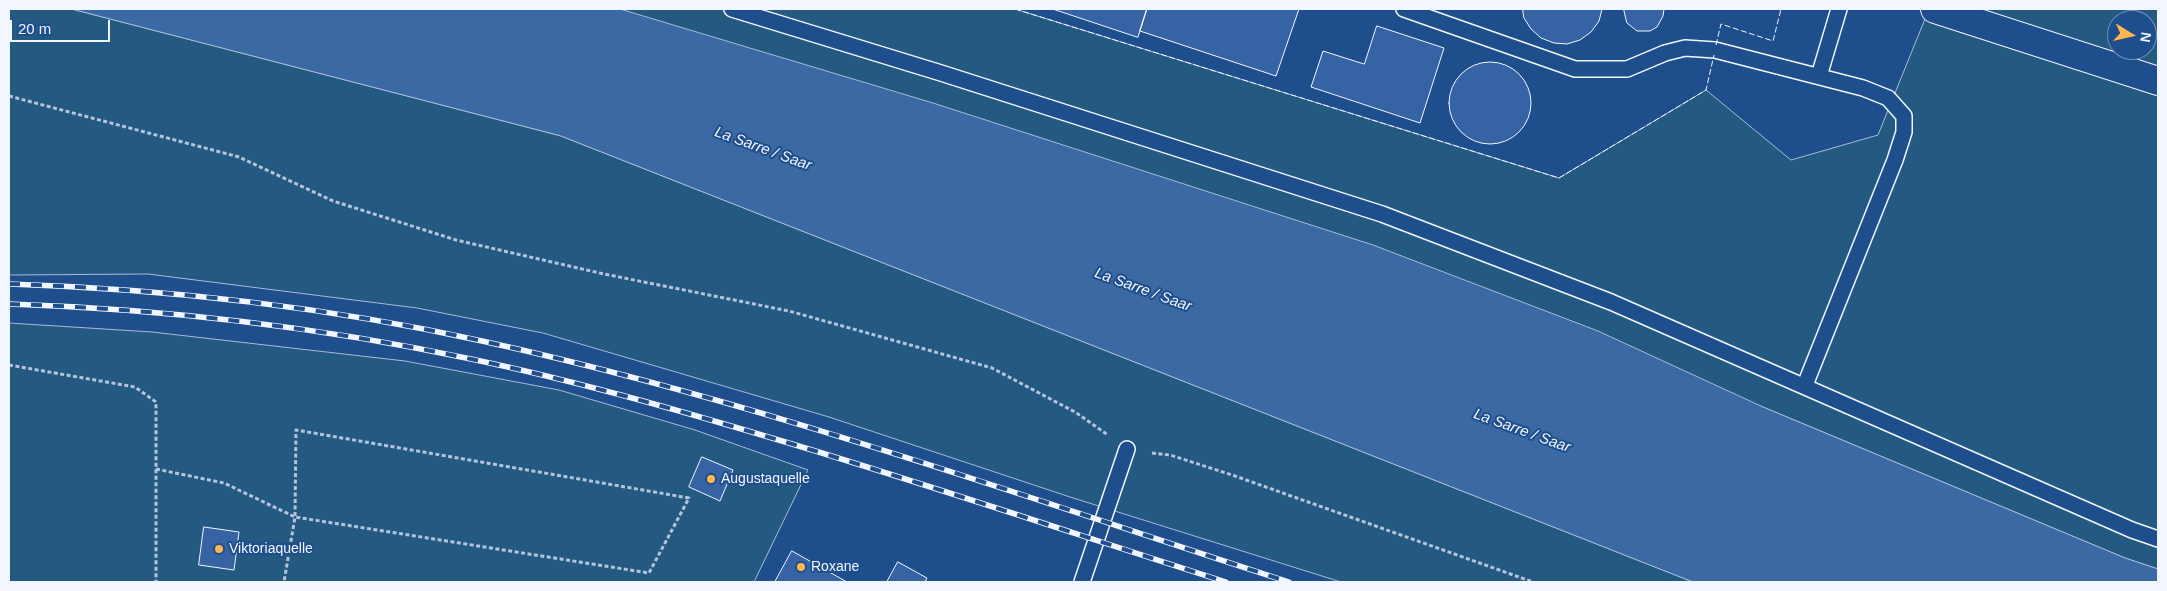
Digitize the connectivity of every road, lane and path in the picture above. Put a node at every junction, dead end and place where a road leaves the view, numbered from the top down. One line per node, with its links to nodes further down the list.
1 (732, 9): 9 (lane)
2 (1404, 9): 5 (lane)
3 (1839, 9): 5 (lane)
4 (1935, 9): 6 (main road)
5 (1819, 76): 9 (lane)
6 (2158, 81)
7 (9, 96): 10 (path)
8 (9, 364): 11 (path)
9 (1804, 385): 13 (lane)
10 (1127, 449): 16 (lane); 17 (path)
11 (156, 469): 12 (path); 14 (path)
12 (295, 517): 12 (path); 15 (path)
13 (2158, 539)
14 (156, 582)
15 (284, 582)
16 (1082, 582)
17 (1533, 582)

